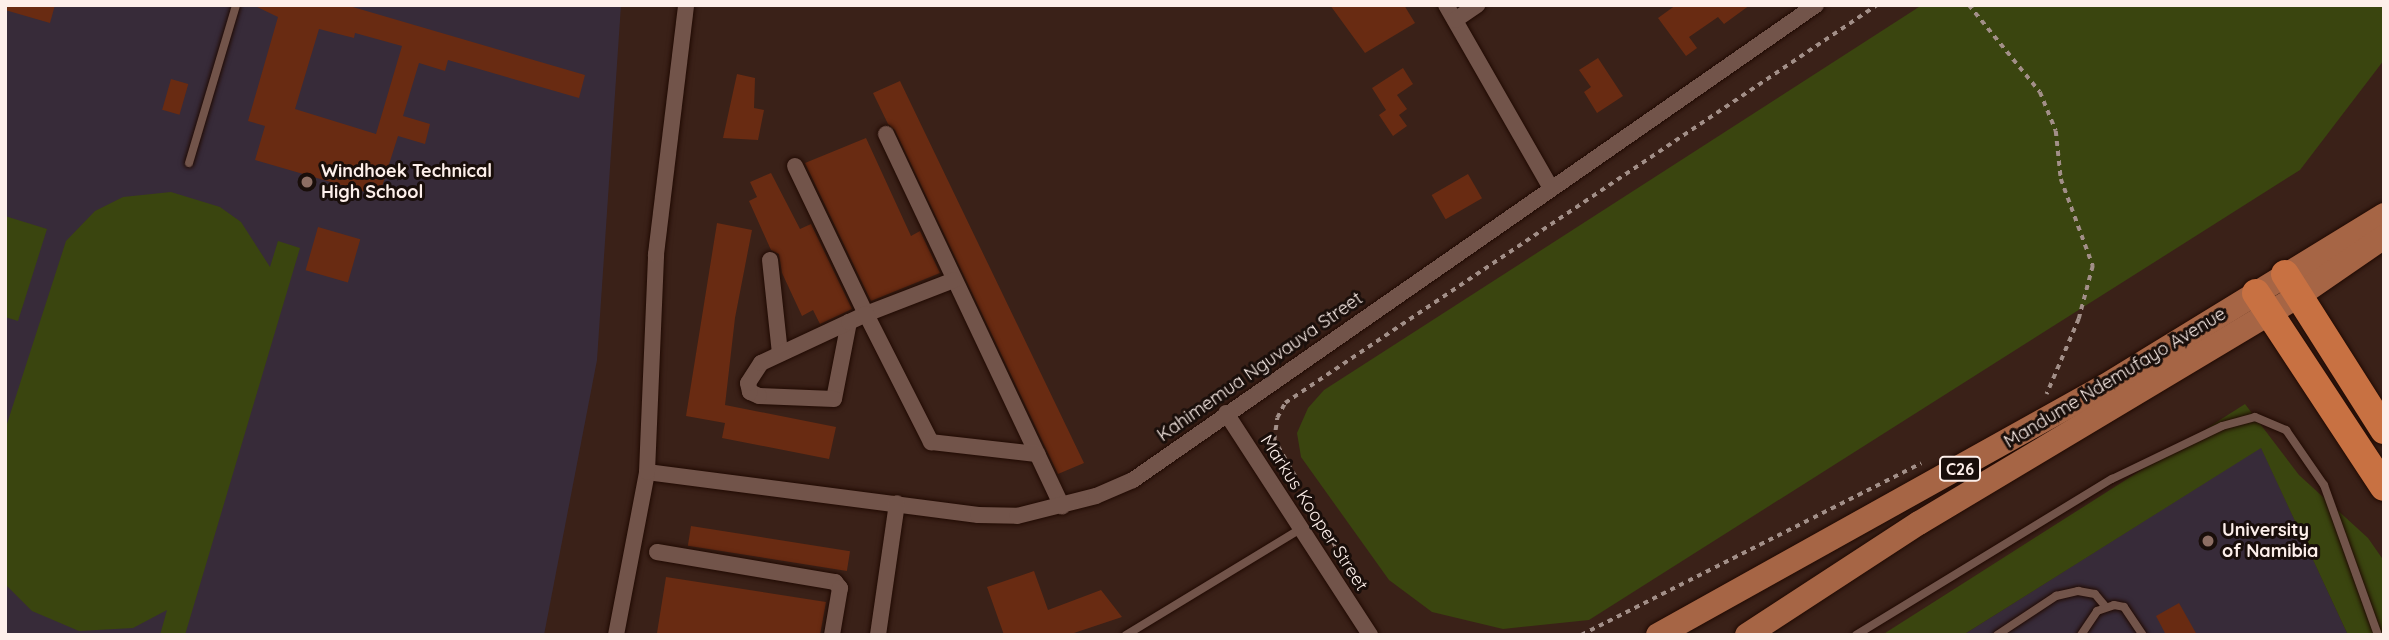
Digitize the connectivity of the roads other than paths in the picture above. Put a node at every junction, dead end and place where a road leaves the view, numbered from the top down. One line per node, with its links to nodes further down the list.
1 (236, 5): 8 (lane)
2 (686, 5): 23 (street)
3 (1446, 5): 6 (street)
4 (1477, 5): 6 (street)
5 (1816, 5): 10 (street, Kahimemua Nguvauva Street)
6 (1455, 20): 10 (street)
7 (886, 134): 14 (street)
8 (189, 163)
9 (795, 166): 17 (street)
10 (1551, 188): 20 (street, Kahimemua Nguvauva Street)
11 (2384, 215): 15 (main road, Mandume Ndemufayo Avenue / C26)
12 (2384, 237): 15 (main road, Mandume Ndemufayo Avenue / C26)
13 (770, 260): 19 (street)
14 (954, 280): 17 (street); 22 (street)
15 (2292, 285): 16 (main road, Mandume Ndemufayo Avenue / C26); 21 (highway)
16 (2263, 303): 24 (highway); 35 (main road, Mandume Ndemufayo Avenue / C26); 36 (main road, Mandume Ndemufayo Avenue / C26)
17 (866, 314): 18 (street); 22 (street)
18 (849, 322): 19 (street); 19 (street)
19 (780, 353)
20 (1226, 413): 26 (street, Kahimemua Nguvauva Street); 27 (street, Markus Kooper Street)
21 (2384, 430)
22 (1037, 454): 26 (street)
23 (647, 472): 25 (street, Kahimemua Nguvauva Street); 30 (street)
24 (2384, 487)
25 (897, 503): 26 (street, Kahimemua Nguvauva Street); 32 (street)
26 (1062, 507)
27 (1302, 528): 33 (lane); 34 (street, Markus Kooper Street)
28 (657, 552): 31 (street)
29 (2106, 607): 38 (lane); 39 (lane); 40 (lane)
30 (616, 635)
31 (832, 635)
32 (878, 635)
33 (1126, 635)
34 (1370, 635)
35 (1658, 635)
36 (1747, 635)
37 (1856, 635): 41 (lane)
38 (1997, 635)
39 (2081, 635)
40 (2143, 635)
41 (2378, 635)

